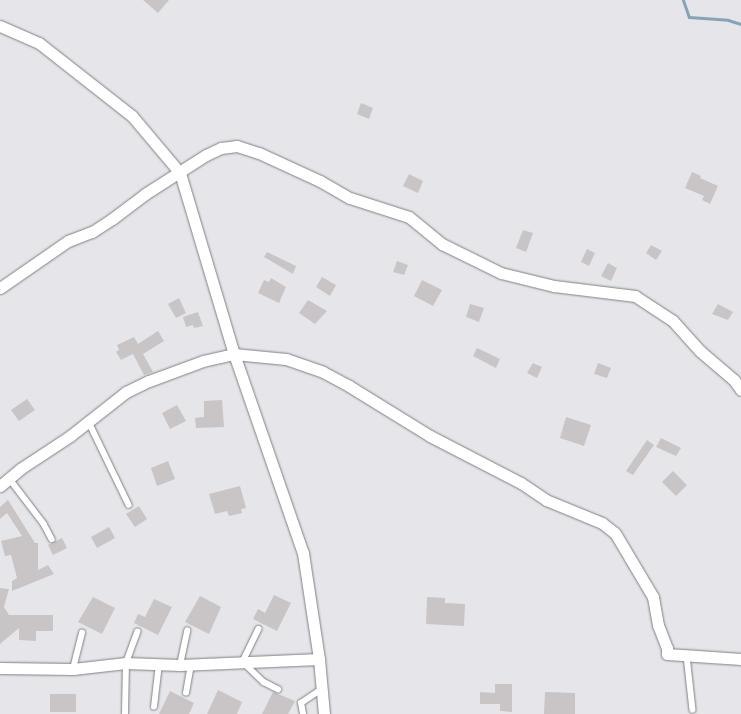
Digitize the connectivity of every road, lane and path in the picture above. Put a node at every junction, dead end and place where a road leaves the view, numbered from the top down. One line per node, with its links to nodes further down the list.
1 (1, 26): 2 (street)
2 (180, 173): 3 (street); 4 (street); 5 (street)
3 (0, 288)
4 (234, 354): 6 (street); 15 (street); 16 (street)
5 (741, 390)
6 (88, 420): 7 (street); 9 (lane)
7 (9, 478): 8 (street); 10 (lane)
8 (0, 486)
9 (129, 505)
10 (52, 539)
11 (259, 629): 18 (lane)
12 (187, 631): 21 (lane)
13 (138, 632): 19 (lane)
14 (82, 634): 23 (lane)
15 (687, 654): 17 (street); 28 (lane)
16 (319, 658): 18 (street); 25 (street)
17 (741, 659)
18 (243, 662): 21 (street); 24 (lane)
19 (126, 663): 20 (street); 23 (street); 29 (lane)
20 (159, 664): 21 (street); 27 (lane)
21 (185, 665): 26 (lane)
22 (0, 668): 23 (street)
23 (73, 669)
24 (278, 689)
25 (322, 689): 30 (lane); 31 (street)
26 (186, 693)
27 (154, 707)
28 (693, 710)
29 (124, 714)
30 (302, 714)
31 (324, 714)

